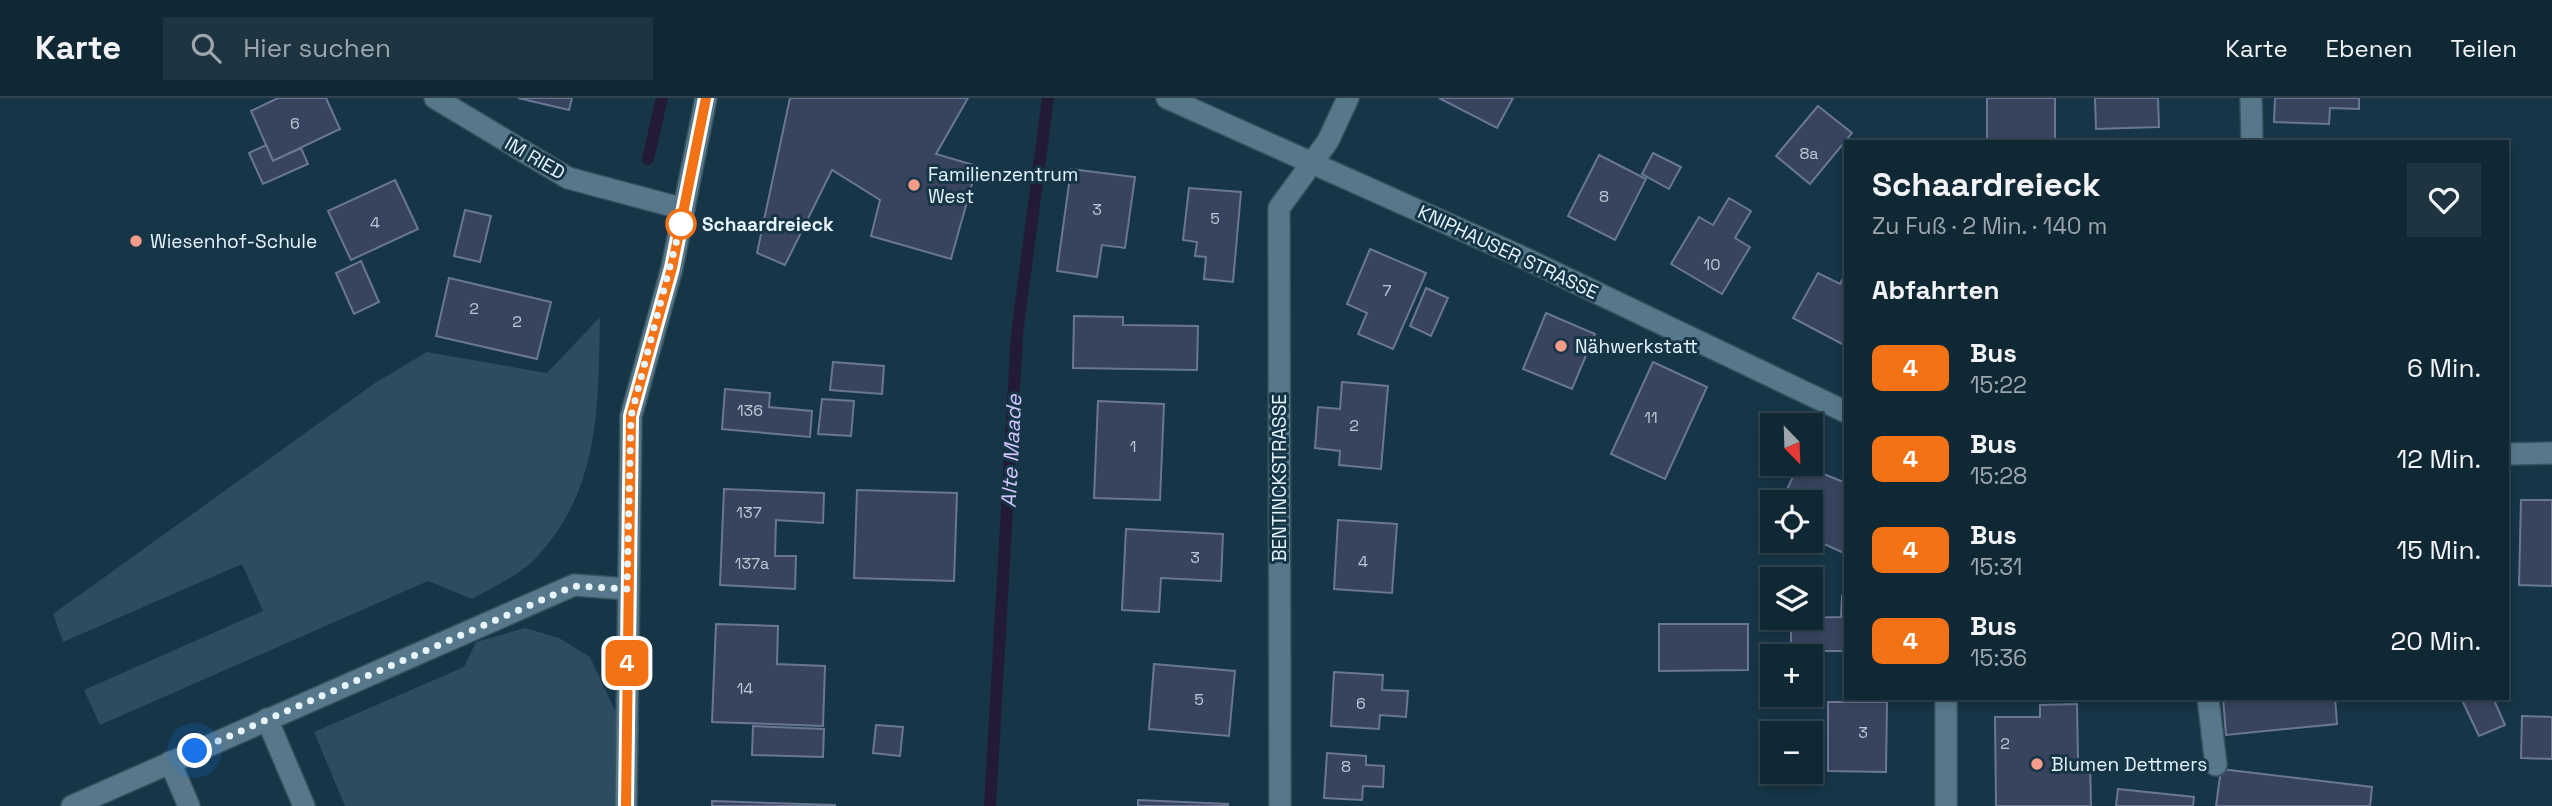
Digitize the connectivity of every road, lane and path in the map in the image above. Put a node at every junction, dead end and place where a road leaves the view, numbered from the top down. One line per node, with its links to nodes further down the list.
1 (435, 98): 8 (street, IM RIED)
2 (706, 98): 8 (street)
3 (1167, 98): 7 (street, KNIPHAUSER STRASSE)
4 (1348, 98): 7 (street, BENTINCKSTRASSE)
5 (2251, 98): 6 (street)
6 (2252, 140)
7 (1313, 161): 9 (street, KNIPHAUSER STRASSE); 22 (street, BENTINCKSTRASSE)
8 (684, 209): 12 (street)
9 (1844, 411)
10 (2552, 453): 11 (street)
11 (2509, 454)
12 (627, 589): 15 (street); 21 (street)
13 (1946, 700): 23 (street)
14 (2208, 700): 17 (street)
15 (267, 719): 16 (street); 20 (street)
16 (170, 762): 18 (street); 19 (street)
17 (2216, 765)
18 (72, 806)
19 (188, 806)
20 (304, 806)
21 (626, 806)
22 (1280, 806)
23 (1946, 806)

